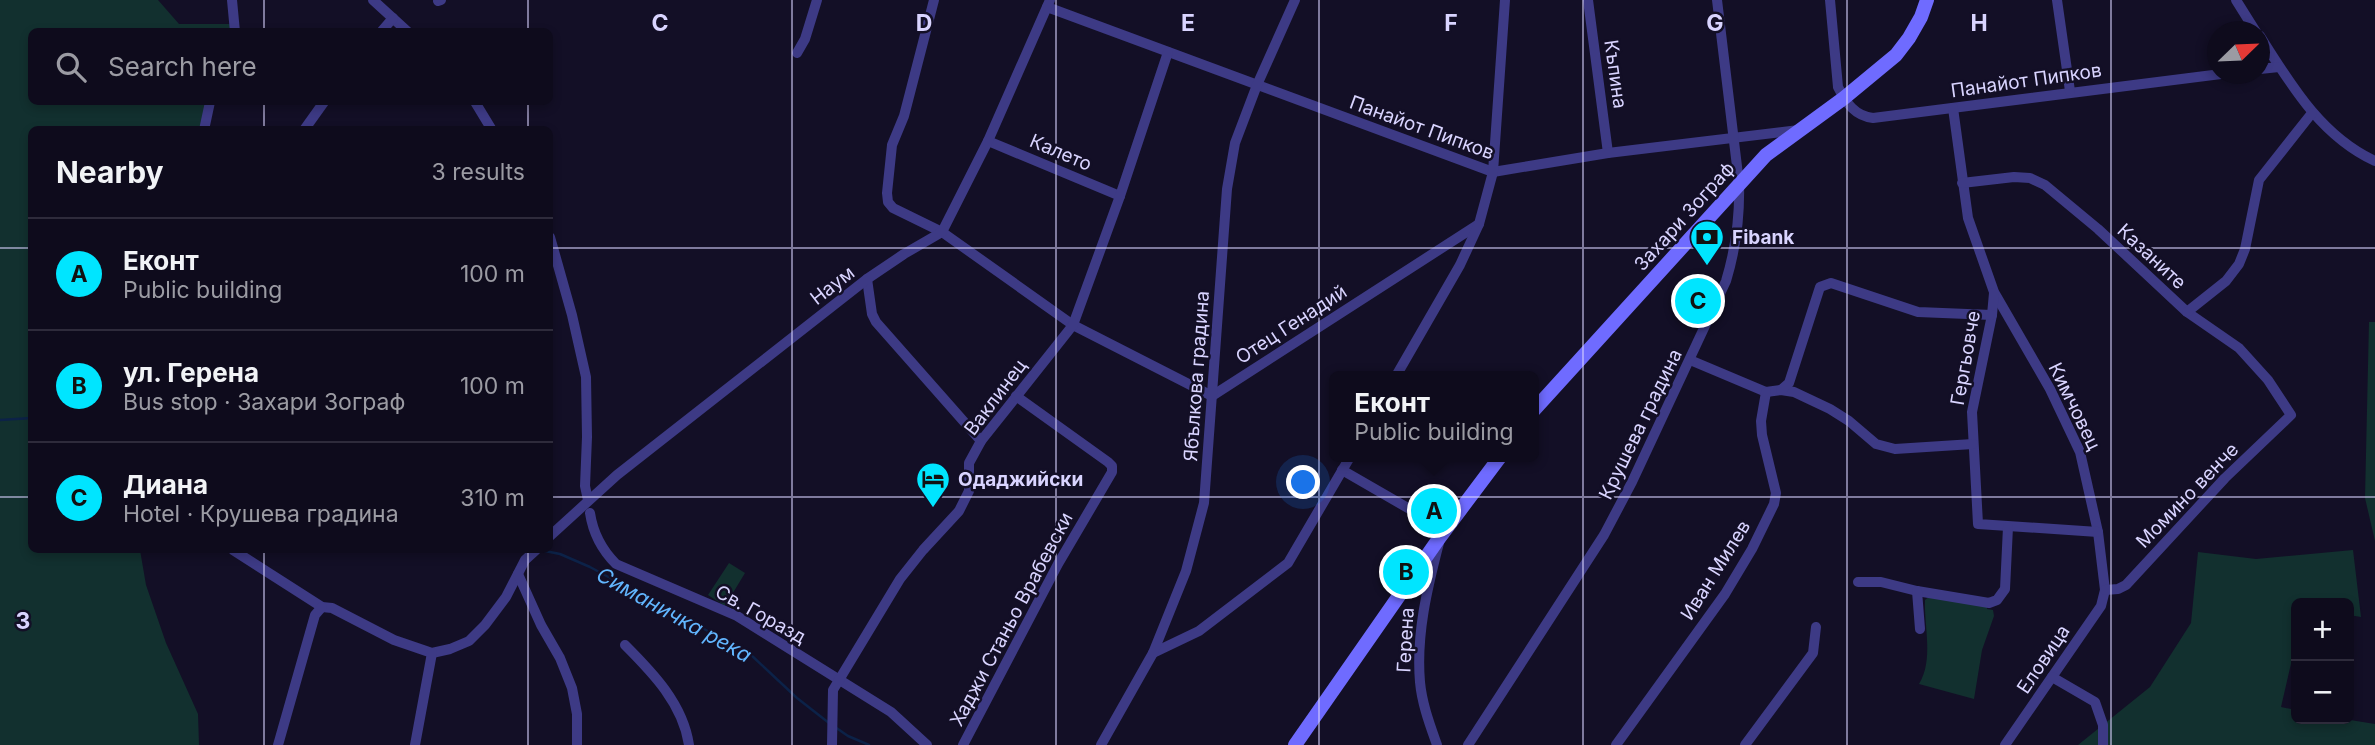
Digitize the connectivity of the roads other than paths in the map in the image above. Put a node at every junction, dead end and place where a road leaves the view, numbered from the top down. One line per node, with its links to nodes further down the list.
1 (232, 0): 16 (street)
2 (373, 0): 14 (street)
3 (817, 0): 20 (street)
4 (934, 0): 46 (street)
5 (1295, 0): 25 (street, Ябълкова градина)
6 (1505, 0): 41 (street)
7 (1588, 0): 39 (street, Къпина)
8 (1717, 0): 37 (street, Крушева градина)
9 (1830, 0): 27 (street)
10 (1927, 0): 27 (street, Захари Зограф)
11 (2057, 0): 26 (street)
12 (2236, 0): 15 (street)
13 (1049, 4): 19 (street, Панайот Пипков); 38 (street)
14 (393, 18): 17 (street); 18 (street)
15 (2249, 21)
16 (234, 28)
17 (384, 28)
18 (404, 28)
19 (1168, 52): 25 (street, Панайот Пипков); 44 (street, Ваклинец)
20 (797, 53)
21 (2270, 53): 22 (street)
22 (2279, 67): 23 (street); 32 (street)
23 (2270, 68)
24 (2207, 76): 26 (street, Панайот Пипков)
25 (1257, 85): 41 (street, Панайот Пипков); 58 (street, Ябълкова градина)
26 (2070, 91): 31 (street, Панайот Пипков)
27 (1844, 98): 31 (street, Панайот Пипков); 36 (street, Захари Зограф)
28 (209, 105): 33 (street)
29 (322, 105): 34 (street)
30 (477, 105): 35 (street)
31 (1953, 108): 43 (street, Кимчовец)
32 (2312, 113): 40 (street); 50 (street)
33 (205, 126)
34 (307, 126)
35 (490, 126)
36 (1802, 129): 37 (street, Панайот Пипков); 42 (street, Захари Зограф)
37 (1734, 138): 39 (street, Панайот Пипков); 42 (street, Крушева градина)
38 (988, 141): 44 (street, Калето); 46 (street)
39 (1608, 153): 41 (street, Панайот Пипков)
40 (2375, 161)
41 (1493, 172): 45 (street)
42 (1739, 183): 53 (street, Крушева градина); 59 (street, Захари Зограф)
43 (1962, 183): 49 (street, Кимчовец); 50 (street, Казаните)
44 (1120, 196): 52 (street, Ваклинец)
45 (1479, 224): 54 (street); 58 (street, Отец Генадий)
46 (942, 232): 48 (street, Наум); 52 (street)
47 (553, 256): 66 (street)
48 (867, 279): 61 (street); 66 (street, Наум)
49 (1994, 292): 51 (street, Гергьовче); 71 (street, Кимчовец)
50 (2187, 312): 60 (street, Казаните)
51 (1992, 315): 55 (street); 62 (street, Гергьовче)
52 (1073, 325): 57 (street, Ваклинец); 58 (street)
53 (1690, 360): 56 (street); 96 (street, Крушева градина)
54 (1399, 371)
55 (1781, 390): 56 (street); 62 (street)
56 (1766, 393): 97 (street, Иван Милев)
57 (1016, 396): 61 (street, Ваклинец); 92 (street, Хаджи Станьо Врабевски)
58 (1212, 396): 83 (street, Ябълкова градина)
59 (1539, 405)
60 (2291, 415): 76 (street, Момино венче)
61 (981, 441): 85 (street, Ваклинец)
62 (1973, 444): 68 (street, Гергьовче)
63 (1347, 462): 65 (street)
64 (1496, 462): 70 (street)
65 (1342, 470): 70 (street); 83 (street)
66 (589, 500): 69 (street, Наум)
67 (590, 513): 85 (street, Св. Горазд)
68 (2008, 527): 71 (street); 77 (street)
69 (553, 532)
70 (1443, 533): 94 (street); 95 (street, Герена)
71 (2098, 533): 76 (street, Кимчовец)
72 (238, 553): 78 (street)
73 (533, 553): 74 (street)
74 (518, 574): 82 (street); 89 (street)
75 (1858, 582): 77 (street)
76 (2105, 590): 84 (street, Еловица)
77 (1917, 591): 80 (street)
78 (322, 607): 82 (street); 87 (street)
79 (1816, 627): 98 (street)
80 (1920, 629)
81 (625, 645): 90 (street)
82 (432, 653): 88 (street)
83 (1153, 653): 93 (street, Ябълкова градина)
84 (2052, 677): 99 (street, Еловица); 100 (street)
85 (839, 681): 86 (street, Ваклинец); 91 (street, Св. Горазд)
86 (832, 742)
87 (278, 745)
88 (415, 745)
89 (577, 745)
90 (688, 745)
91 (927, 745)
92 (963, 745)
93 (1101, 745)
94 (1296, 745)
95 (1437, 745)
96 (1468, 745)
97 (1616, 745)
98 (1745, 745)
99 (2006, 745)
100 (2103, 745)

